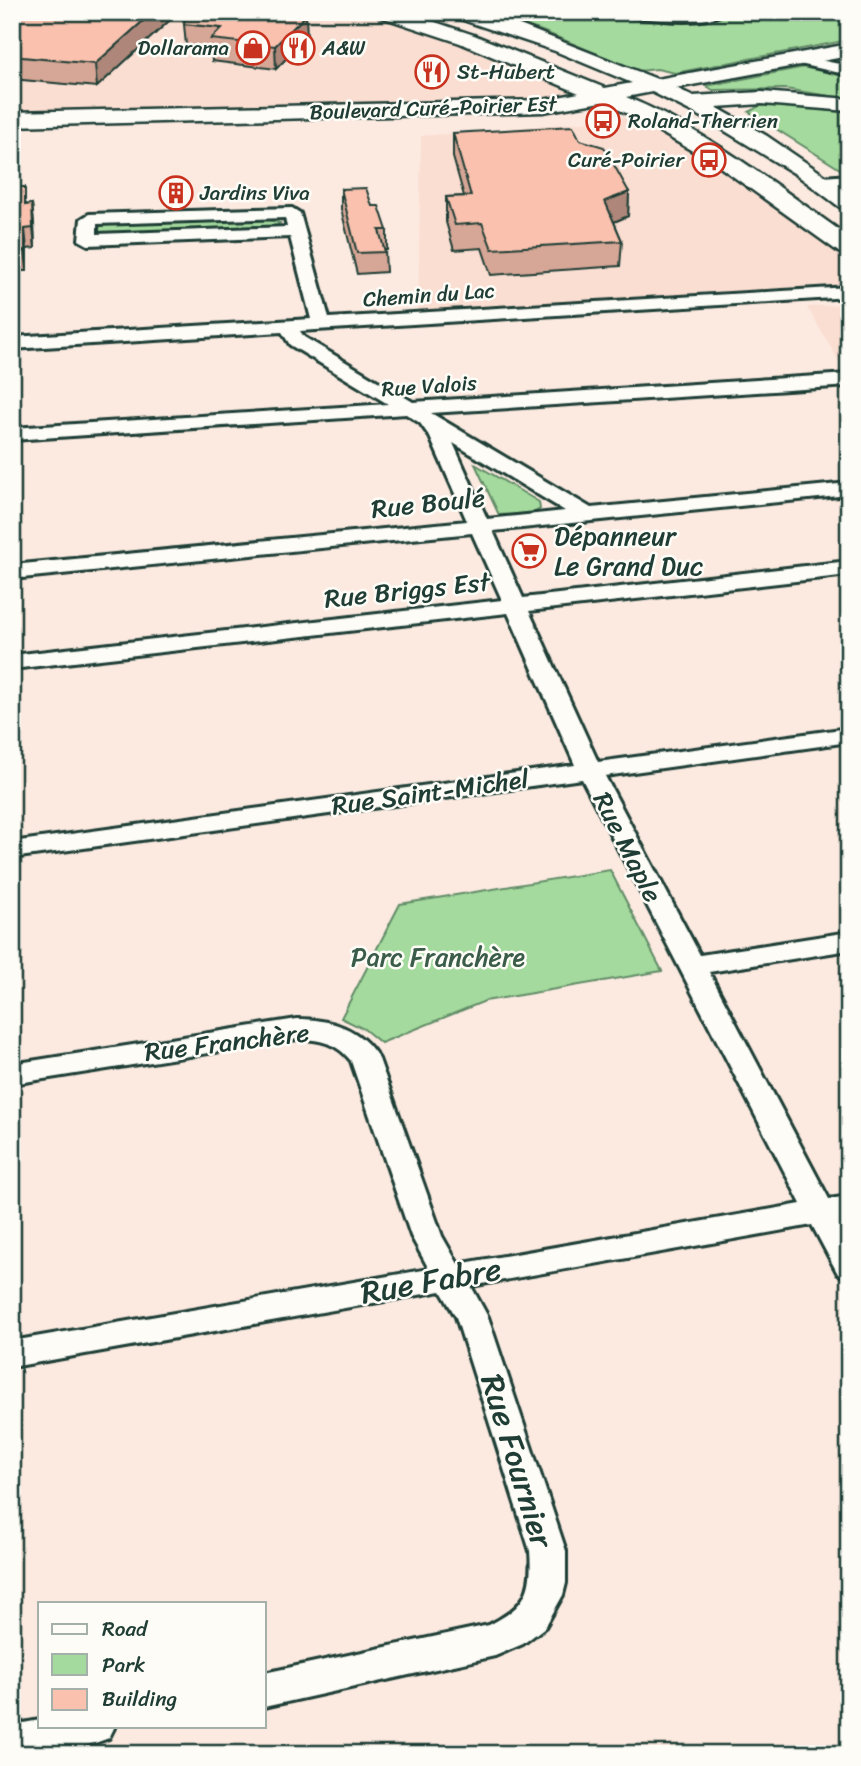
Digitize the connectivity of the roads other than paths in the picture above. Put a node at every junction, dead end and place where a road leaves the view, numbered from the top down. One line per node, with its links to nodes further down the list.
1 (385, 12): 10 (main road)
2 (458, 12): 9 (main road)
3 (622, 12): 5 (street)
4 (718, 12): 5 (street)
5 (694, 16)
6 (849, 50): 7 (main road, Boulevard Curé-Poirier Est)
7 (800, 60): 8 (street); 9 (main road, Boulevard Curé-Poirier Est)
8 (849, 71)
9 (658, 86): 10 (main road, Boulevard Curé-Poirier Est); 11 (main road)
10 (605, 97): 13 (main road); 14 (main road, Boulevard Curé-Poirier Est)
11 (693, 102): 12 (main road, Boulevard Curé-Poirier Est); 13 (main road, Boulevard Curé-Poirier Est); 19 (main road)
12 (849, 105)
13 (639, 110): 15 (main road, Boulevard Curé-Poirier Est); 22 (main road)
14 (12, 119)
15 (435, 130)
16 (341, 132): 17 (main road, Boulevard Curé-Poirier Est)
17 (12, 139)
18 (849, 180): 19 (street)
19 (823, 182): 20 (main road)
20 (849, 203)
21 (298, 232): 21 (street); 24 (street)
22 (849, 248)
23 (849, 292): 24 (street, Chemin du Lac)
24 (321, 325): 25 (street, Chemin du Lac)
25 (290, 327): 26 (street, Chemin du Lac); 28 (street, Rue Maple)
26 (12, 343)
27 (849, 380): 28 (street, Rue Valois)
28 (419, 414): 29 (street, Rue Valois); 31 (street, Rue Maple); 32 (street, Rue Maple)
29 (12, 434)
30 (849, 489): 31 (street, Rue Boulé)
31 (587, 515): 32 (street, Rue Boulé)
32 (480, 526): 34 (street, Rue Boulé); 35 (street, Rue Maple)
33 (849, 568): 35 (street, Rue Briggs Est)
34 (12, 572)
35 (516, 606): 36 (street, Rue Briggs Est); 38 (street, Rue Maple)
36 (12, 662)
37 (849, 735): 38 (street, Rue Saint-Michel)
38 (589, 769): 39 (street, Rue Saint-Michel); 41 (street, Rue Maple)
39 (12, 850)
40 (849, 941): 41 (street)
41 (690, 966): 43 (street, Rue Maple)
42 (12, 1074): 45 (street, Rue Franchère)
43 (834, 1210): 44 (street, Rue Maple); 45 (street, Rue Fabre)
44 (849, 1266)
45 (450, 1279): 46 (street, Rue Fabre); 47 (street, Rue Fournier)
46 (12, 1354)
47 (266, 1690)
48 (86, 1728): 49 (street)
49 (12, 1743)

